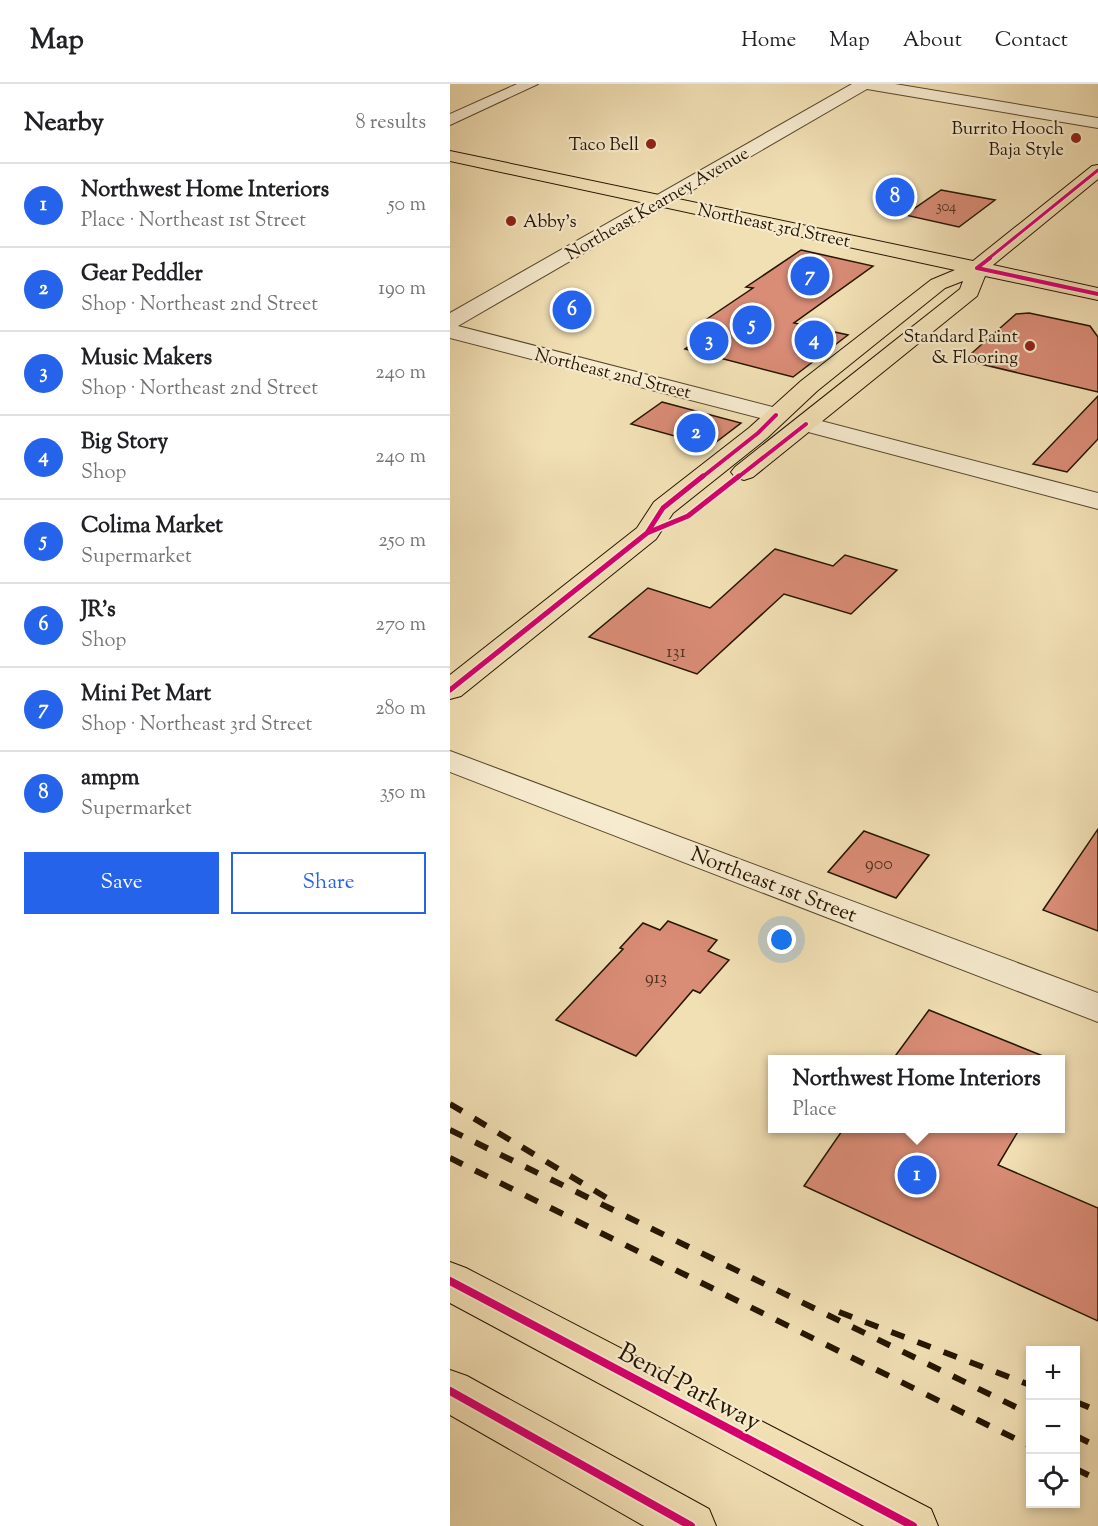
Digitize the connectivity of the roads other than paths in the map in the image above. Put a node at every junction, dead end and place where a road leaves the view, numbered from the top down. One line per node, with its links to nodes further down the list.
1 (530, 84): 3 (street)
2 (865, 84): 4 (street); 7 (street, Northeast Kearney Avenue)
3 (450, 120)
4 (1098, 123)
5 (450, 156): 7 (main road, Northeast 3rd Street)
6 (1098, 170): 8 (main road)
7 (661, 201): 8 (main road, Northeast 3rd Street); 10 (street, Northeast Kearney Avenue)
8 (977, 268): 9 (main road, Northeast 3rd Street); 12 (main road); 13 (main road)
9 (1098, 294)
10 (450, 322)
11 (450, 331): 12 (street, Northeast 2nd Street)
12 (776, 415): 15 (main road)
13 (806, 424): 14 (street); 15 (main road)
14 (1098, 501)
15 (648, 533): 16 (main road)
16 (450, 690)
17 (450, 761): 18 (street, Northeast 1st Street)
18 (1098, 1008)
19 (450, 1281): 22 (main road, Bend Parkway)
20 (450, 1391): 21 (main road)
21 (691, 1526)
22 (913, 1526)

